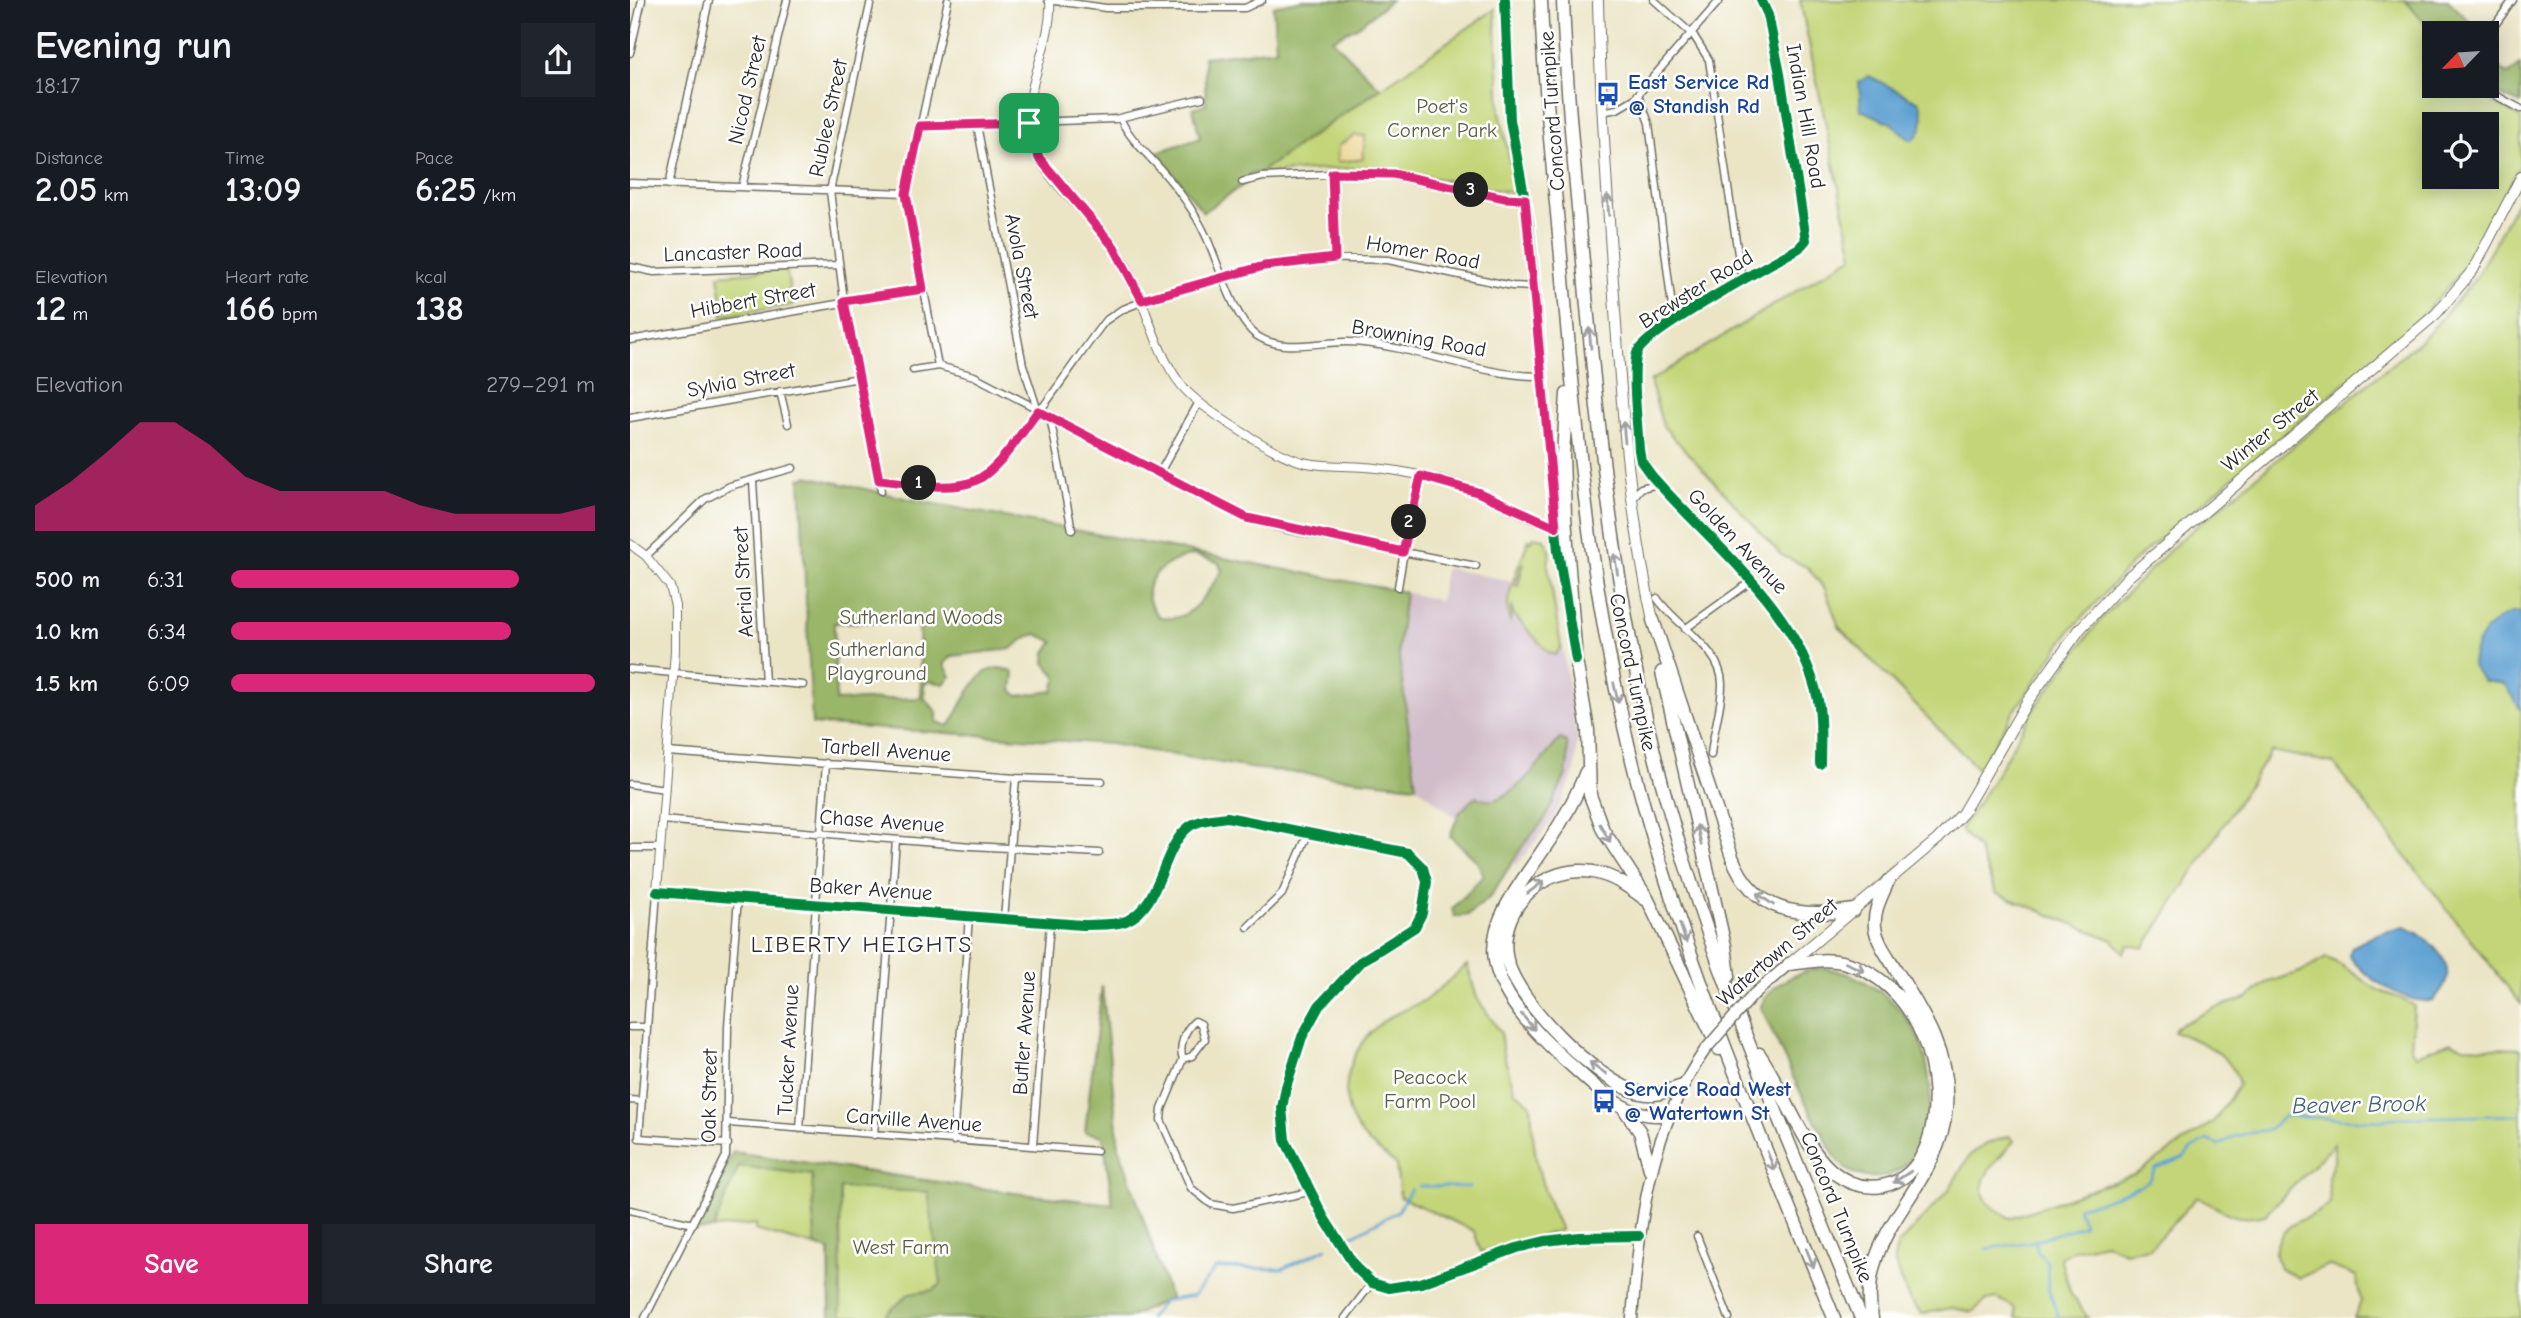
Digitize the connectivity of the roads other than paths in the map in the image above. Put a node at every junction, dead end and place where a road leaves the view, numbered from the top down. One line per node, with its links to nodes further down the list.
1 (642, 0): 18 (street)
2 (709, 0): 33 (street)
3 (787, 0): 34 (street, Nicod Street)
4 (871, 0): 35 (street, Rublee Street)
5 (948, 0): 28 (street)
6 (1049, 0): 7 (street); 26 (street)
7 (1262, 0)
8 (1505, 0): 37 (main road)
9 (1598, 0): 24 (main road, Concord Turnpike)
10 (1654, 0): 17 (street)
11 (1720, 0): 17 (street)
12 (1761, 0): 38 (street, Indian Hill Road)
13 (2513, 0): 16 (street)
14 (1540, 4): 50 (highway, Concord Turnpike)
15 (1563, 5): 117 (highway, Concord Turnpike, one-way to 15)
16 (2498, 21)
17 (1691, 33): 20 (street); 43 (street)
18 (631, 44): 19 (street)
19 (630, 53)
20 (1638, 94): 24 (street); 48 (street)
21 (2499, 97): 23 (street)
22 (1202, 98): 25 (street)
23 (2521, 109)
24 (1602, 112): 63 (main road, Concord Turnpike, one-way to 24)
25 (1120, 118): 26 (street); 42 (street, Browning Road)
26 (1029, 123): 27 (street); 46 (street)
27 (977, 125): 28 (street); 57 (street, Avola Street)
28 (920, 126): 36 (street)
29 (1332, 173): 31 (street); 37 (street); 39 (street)
30 (2521, 177): 87 (main road, Winter Street)
31 (1242, 182)
32 (630, 183): 33 (street)
33 (669, 185): 34 (street)
34 (742, 187): 35 (street)
35 (830, 191): 36 (street); 40 (street, Rublee Street)
36 (906, 194): 45 (street)
37 (1525, 199): 44 (main road)
38 (1806, 240): 43 (street, Brewster Road)
39 (1335, 258): 42 (street, Homer Road); 44 (street, Homer Road)
40 (838, 265): 41 (street, Lancaster Road); 47 (street, Rublee Street)
41 (630, 267)
42 (1224, 278): 46 (street, Homer Road); 53 (street, Browning Road)
43 (1742, 281): 48 (street, Brewster Road)
44 (1534, 287): 53 (main road)
45 (923, 289): 47 (street, Hibbert Street); 51 (street)
46 (1142, 300): 56 (street); 57 (street, Homer Road)
47 (844, 301): 49 (street, Hibbert Street); 54 (street, Rublee Street)
48 (1674, 323): 62 (street, Brewster Road)
49 (630, 340)
50 (1569, 359): 82 (highway); 122 (highway, Concord Turnpike, one-way to 122)
51 (938, 366): 52 (street); 57 (street)
52 (913, 370)
53 (1542, 376): 71 (main road)
54 (859, 378): 55 (street, Sylvia Street); 66 (street, Rublee Street)
55 (780, 391): 59 (street, Sylvia Street); 60 (street)
56 (1199, 402): 64 (street); 65 (street)
57 (1038, 411): 58 (street); 66 (street, Homer Road)
58 (1050, 417): 64 (street); 72 (street)
59 (630, 418)
60 (788, 424)
61 (793, 468): 67 (street)
62 (1647, 470): 63 (street); 68 (street, Golden Avenue)
63 (1628, 473): 70 (main road, Concord Turnpike)
64 (1159, 474): 74 (street)
65 (1421, 476): 71 (street); 74 (street)
66 (879, 480): 69 (street, Rublee Street)
67 (753, 481): 75 (street); 85 (street, Aerial Street)
68 (1658, 484): 70 (street, Golden Avenue); 77 (street, Golden Avenue)
69 (881, 491)
70 (1632, 500): 80 (main road, Concord Turnpike)
71 (1556, 527): 82 (main road)
72 (1072, 530)
73 (630, 544): 75 (street)
74 (1403, 552): 76 (street); 78 (street)
75 (646, 556): 84 (street)
76 (1476, 566)
77 (1751, 582): 81 (street); 91 (street, Golden Avenue)
78 (1398, 587)
79 (1657, 598): 81 (street)
80 (1653, 620): 110 (highway, one-way to 80); 117 (highway, one-way to 80)
81 (1685, 629): 89 (street)
82 (1576, 660): 92 (highway)
83 (630, 669): 84 (street)
84 (673, 674): 85 (street); 88 (street)
85 (765, 682): 86 (street)
86 (803, 685)
87 (2027, 702): 105 (main road, Watertown Street)
88 (667, 752): 90 (street, Tarbell Avenue); 96 (street)
89 (1711, 755)
90 (826, 763): 93 (street, Tarbell Avenue); 98 (street, Tucker Avenue)
91 (1820, 764)
92 (1587, 768): 108 (highway, one-way to 108); 126 (highway, one-way to 126)
93 (1016, 778): 94 (street, Tarbell Avenue); 103 (street)
94 (1102, 781)
95 (630, 784): 96 (street)
96 (664, 789): 97 (street)
97 (662, 820): 98 (street, Chase Avenue); 102 (street)
98 (820, 834): 100 (street, Chase Avenue); 109 (street, Tucker Avenue)
99 (1308, 834): 114 (street, Baker Avenue); 115 (street); 136 (street, Baker Avenue)
100 (896, 840): 103 (street, Chase Avenue); 111 (street)
101 (630, 848): 102 (street)
102 (660, 848): 106 (street)
103 (1011, 848): 104 (street, Chase Avenue); 113 (street)
104 (1099, 853)
105 (1888, 881): 110 (main road, Watertown Street); 148 (highway)
106 (657, 892): 107 (street, Baker Avenue); 119 (street)
107 (738, 898): 109 (street, Baker Avenue); 128 (street, Oak Street)
108 (1649, 902): 122 (highway); 123 (highway, one-way to 108)
109 (814, 904): 111 (street, Baker Avenue); 129 (street, Tucker Avenue)
110 (1854, 910): 116 (main road, Watertown Street)
111 (893, 911): 112 (street, Baker Avenue); 130 (street)
112 (969, 916): 113 (street, Baker Avenue); 131 (street)
113 (1004, 919): 114 (street, Baker Avenue)
114 (1050, 923): 133 (street, Butler Avenue)
115 (1248, 927)
116 (1789, 964): 120 (highway, one-way to 120); 123 (main road, Watertown Street, bridge)
117 (1731, 998): 120 (highway)
118 (630, 1027): 119 (street)
119 (647, 1027): 125 (street)
120 (1745, 1033): 147 (highway, Concord Turnpike)
121 (1183, 1059): 121 (street); 136 (street)
122 (1737, 1078): 146 (highway, Concord Turnpike, one-way to 146)
123 (1683, 1086): 127 (main road, Watertown Street)
124 (630, 1100): 125 (street)
125 (642, 1101): 132 (street)
126 (1623, 1107): 127 (highway); 135 (highway)
127 (1669, 1114): 135 (main road, Watertown Street)
128 (728, 1123): 129 (street, Carville Avenue); 132 (street, Oak Street)
129 (800, 1129): 130 (street, Carville Avenue)
130 (874, 1135): 131 (street, Carville Avenue)
131 (953, 1140): 133 (street, Carville Avenue)
132 (728, 1144): 138 (street, Oak Street)
133 (1034, 1145): 134 (street, Carville Avenue)
134 (1097, 1151)
135 (1650, 1169): 139 (main road, Watertown Street)
136 (1309, 1192): 141 (street, Baker Avenue)
137 (630, 1210): 138 (street)
138 (693, 1224): 142 (street, Oak Street)
139 (1639, 1236): 141 (street); 144 (main road, Watertown Street)
140 (1697, 1236): 145 (street)
141 (1372, 1283): 143 (street)
142 (645, 1318)
143 (1345, 1318)
144 (1632, 1318)
145 (1729, 1318)
146 (1834, 1318)
147 (1861, 1318)
148 (1872, 1318)

